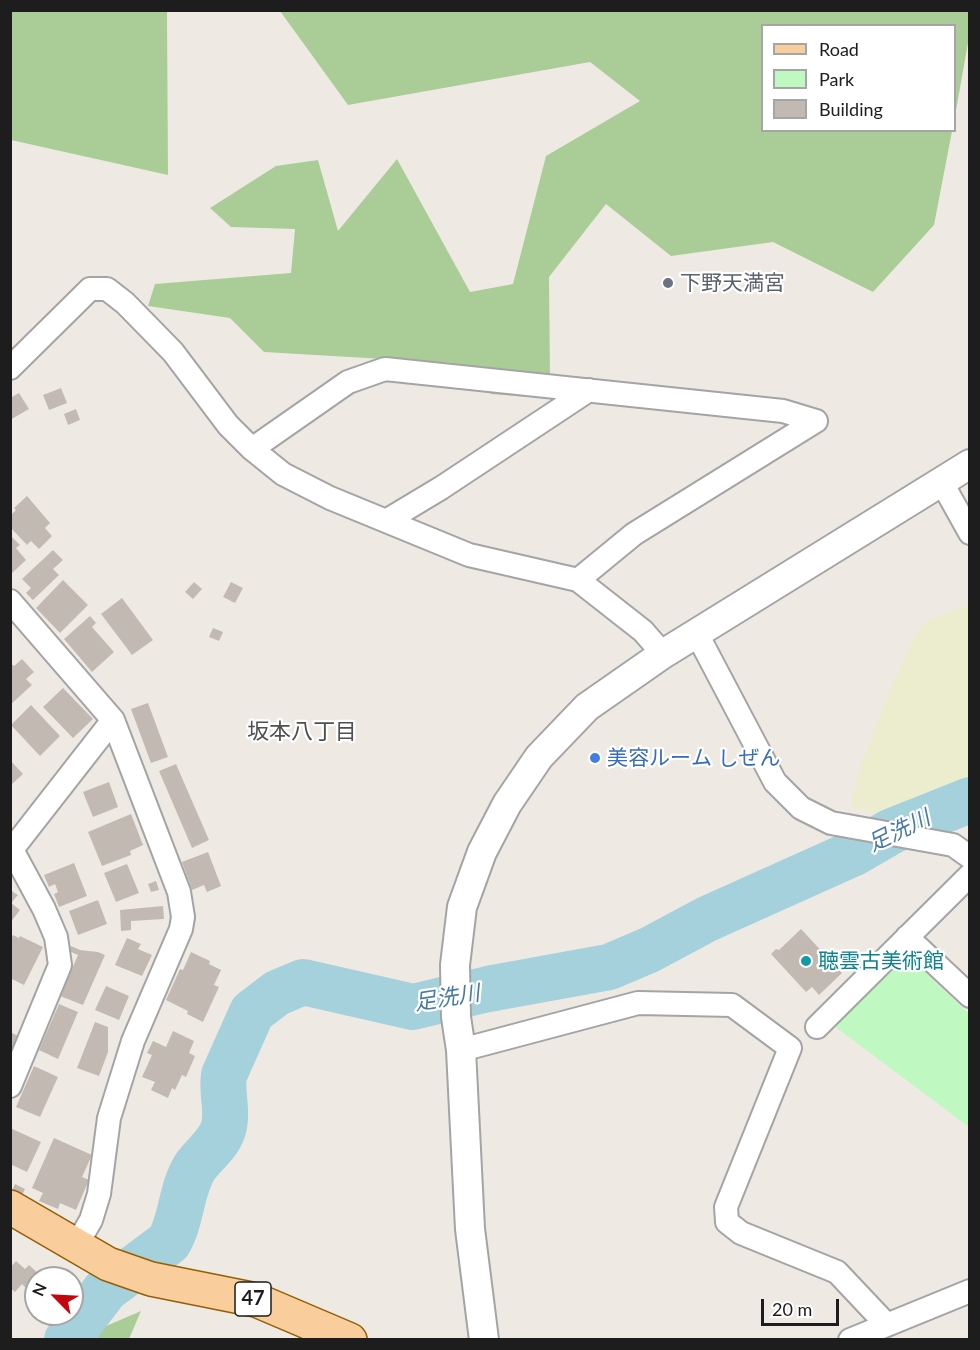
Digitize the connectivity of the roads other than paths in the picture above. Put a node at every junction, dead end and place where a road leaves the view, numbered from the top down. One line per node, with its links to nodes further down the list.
1 (10, 368): 3 (street)
2 (589, 390): 3 (street); 6 (street); 8 (street)
3 (252, 450): 6 (street)
4 (969, 464): 5 (street)
5 (941, 482): 7 (street); 10 (street)
6 (386, 521): 8 (street)
7 (969, 532)
8 (578, 580): 11 (street)
9 (10, 601): 12 (street)
10 (697, 634): 11 (street); 14 (street)
11 (663, 654): 19 (street)
12 (112, 720): 13 (street); 22 (street)
13 (11, 849): 20 (street)
14 (969, 857)
15 (969, 875): 16 (street)
16 (907, 937): 17 (street); 18 (street)
17 (969, 996)
18 (817, 1027)
19 (461, 1050): 24 (street); 26 (street)
20 (10, 1086)
21 (10, 1207): 22 (main road, 47)
22 (76, 1246): 25 (main road, 47)
23 (969, 1291): 24 (street)
24 (887, 1324): 27 (street)
25 (350, 1340)
26 (484, 1340)
27 (850, 1340)

